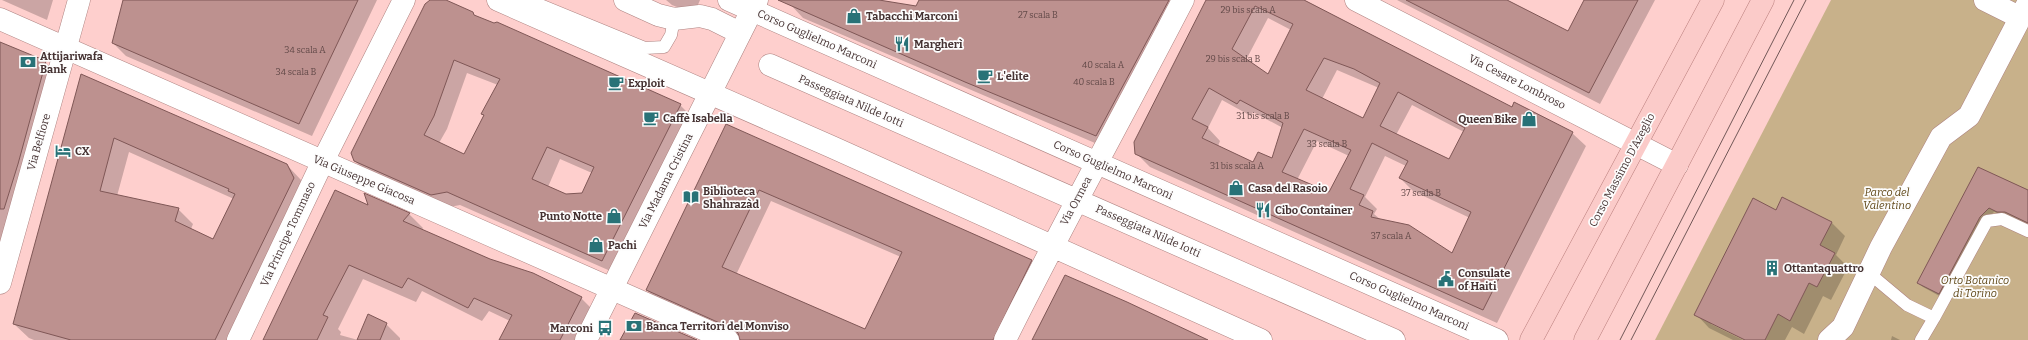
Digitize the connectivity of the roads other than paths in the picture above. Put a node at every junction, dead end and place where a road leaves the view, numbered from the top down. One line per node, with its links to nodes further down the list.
1 (79, 0): 17 (street, Via Belfiore)
2 (404, 0): 21 (street, Via Principe Tommaso)
3 (498, 0): 19 (street)
4 (528, 0): 15 (lane)
5 (625, 0): 15 (street)
6 (729, 0): 12 (street, Corso Guglielmo Marconi)
7 (1183, 0): 22 (street, Via Ormea)
8 (1356, 0): 20 (street, Via Cesare Lombroso)
9 (1713, 0): 20 (main road, Corso Massimo D'Azeglio)
10 (1763, 0): 23 (main road)
11 (1985, 0): 13 (street)
12 (754, 5): 16 (street, Via Madama Cristina); 22 (street, Corso Guglielmo Marconi)
13 (2024, 10): 27 (street)
14 (0, 19): 17 (street, Via Giuseppe Giacosa)
15 (674, 19): 16 (street)
16 (740, 33): 19 (street, Via Madama Cristina)
17 (65, 49): 21 (street, Via Giuseppe Giacosa); 28 (street, Via Belfiore)
18 (770, 65): 24 (street, Passeggiata Nilde Iotti)
19 (710, 93): 26 (street); 29 (street, Via Madama Cristina)
20 (1636, 144): 23 (street, Via Cesare Lombroso); 38 (main road, Corso Massimo D'Azeglio)
21 (322, 162): 29 (street, Via Giuseppe Giacosa); 31 (street, Via Principe Tommaso)
22 (1096, 162): 24 (street, Via Ormea); 37 (street, Corso Guglielmo Marconi)
23 (1677, 165): 39 (main road)
24 (1076, 199): 26 (street, Via Ormea); 36 (street, Passeggiata Nilde Iotti)
25 (2028, 231): 30 (lane)
26 (1052, 246): 34 (street, Via Ormea); 35 (street)
27 (1870, 274): 30 (lane); 40 (street)
28 (0, 283)
29 (611, 288): 32 (street, Via Madama Cristina); 33 (street, Via Giuseppe Giacosa)
30 (1934, 318): 41 (lane)
31 (238, 340)
32 (586, 340)
33 (728, 340)
34 (1005, 340)
35 (1261, 340)
36 (1394, 340)
37 (1497, 340)
38 (1531, 340)
39 (1585, 340)
40 (1829, 340)
41 (1921, 340)

